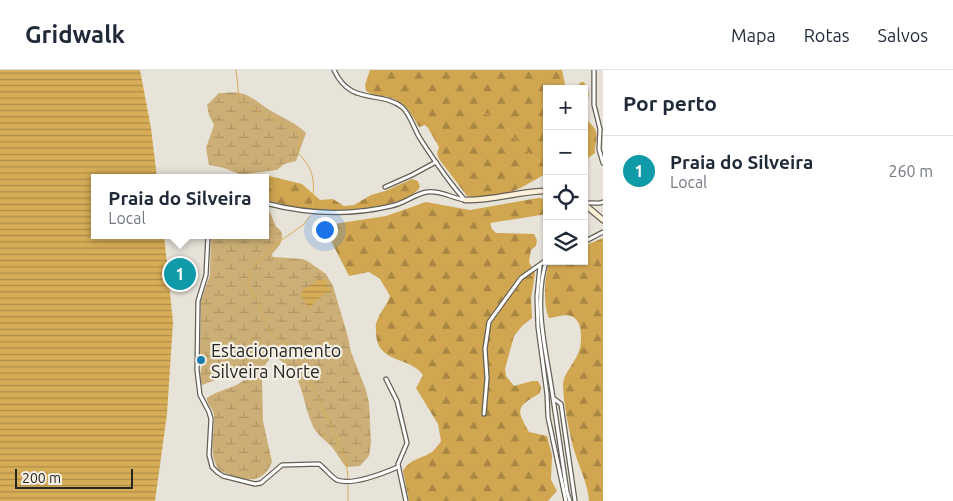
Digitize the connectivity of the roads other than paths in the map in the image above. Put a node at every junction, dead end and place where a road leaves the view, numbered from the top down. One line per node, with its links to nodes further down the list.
1 (334, 70): 3 (street)
2 (594, 70): 4 (street)
3 (436, 162): 5 (street); 7 (street)
4 (603, 163)
5 (385, 187)
6 (543, 192): 7 (street)
7 (465, 200): 9 (street)
8 (603, 202): 10 (street)
9 (269, 204)
10 (588, 204)
11 (588, 207): 12 (street)
12 (603, 220)
13 (603, 232): 15 (street)
14 (208, 239): 22 (street)
15 (588, 240)
16 (543, 262): 17 (street)
17 (540, 265): 21 (street); 24 (street)
18 (545, 265): 20 (street)
19 (386, 379): 22 (street)
20 (553, 398): 25 (street); 26 (street)
21 (484, 414)
22 (398, 467): 23 (street)
23 (406, 501)
24 (566, 501)
25 (570, 501)
26 (575, 501)

